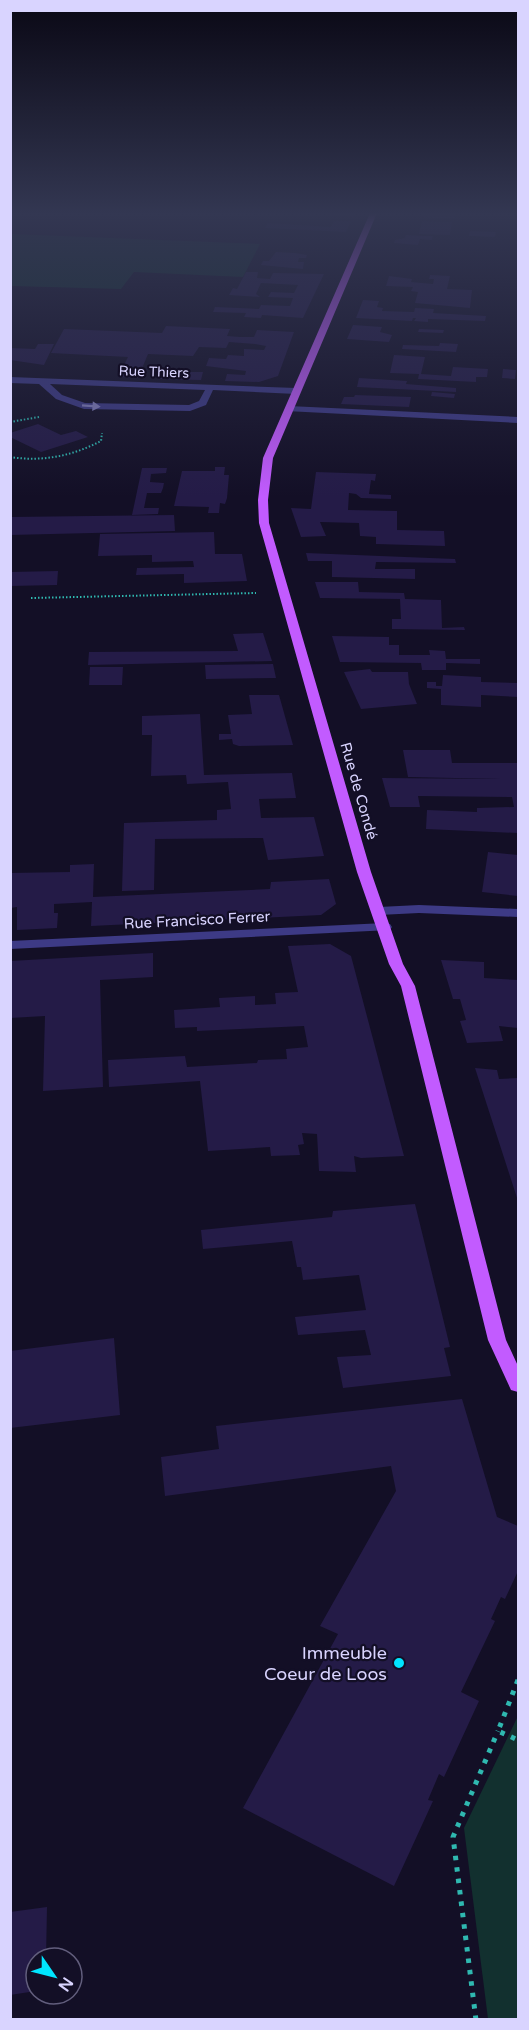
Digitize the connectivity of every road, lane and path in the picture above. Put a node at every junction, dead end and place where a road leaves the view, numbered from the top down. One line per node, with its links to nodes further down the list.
1 (332, 308): 5 (main road, Rue de Condé)
2 (10, 380): 3 (street, Rue Thiers)
3 (41, 381): 4 (street, Rue Thiers); 4 (street, one-way to 4)
4 (210, 388): 5 (street, Rue Thiers)
5 (296, 391): 6 (main road, Rue de Condé)
6 (289, 409): 7 (street); 10 (main road, Rue de Condé)
7 (519, 420)
8 (101, 432): 9 (path)
9 (10, 457)
10 (286, 595): 11 (path); 12 (main road, Rue de Condé)
11 (31, 598)
12 (379, 911): 13 (street); 14 (main road, Rue de Condé)
13 (519, 913)
14 (385, 927): 15 (street, Rue Francisco Ferrer); 16 (main road, Rue de Condé)
15 (10, 945)
16 (519, 1385)
17 (519, 1680): 18 (path)
18 (498, 1731): 19 (path); 20 (path)
19 (519, 1740)
20 (476, 2019)

